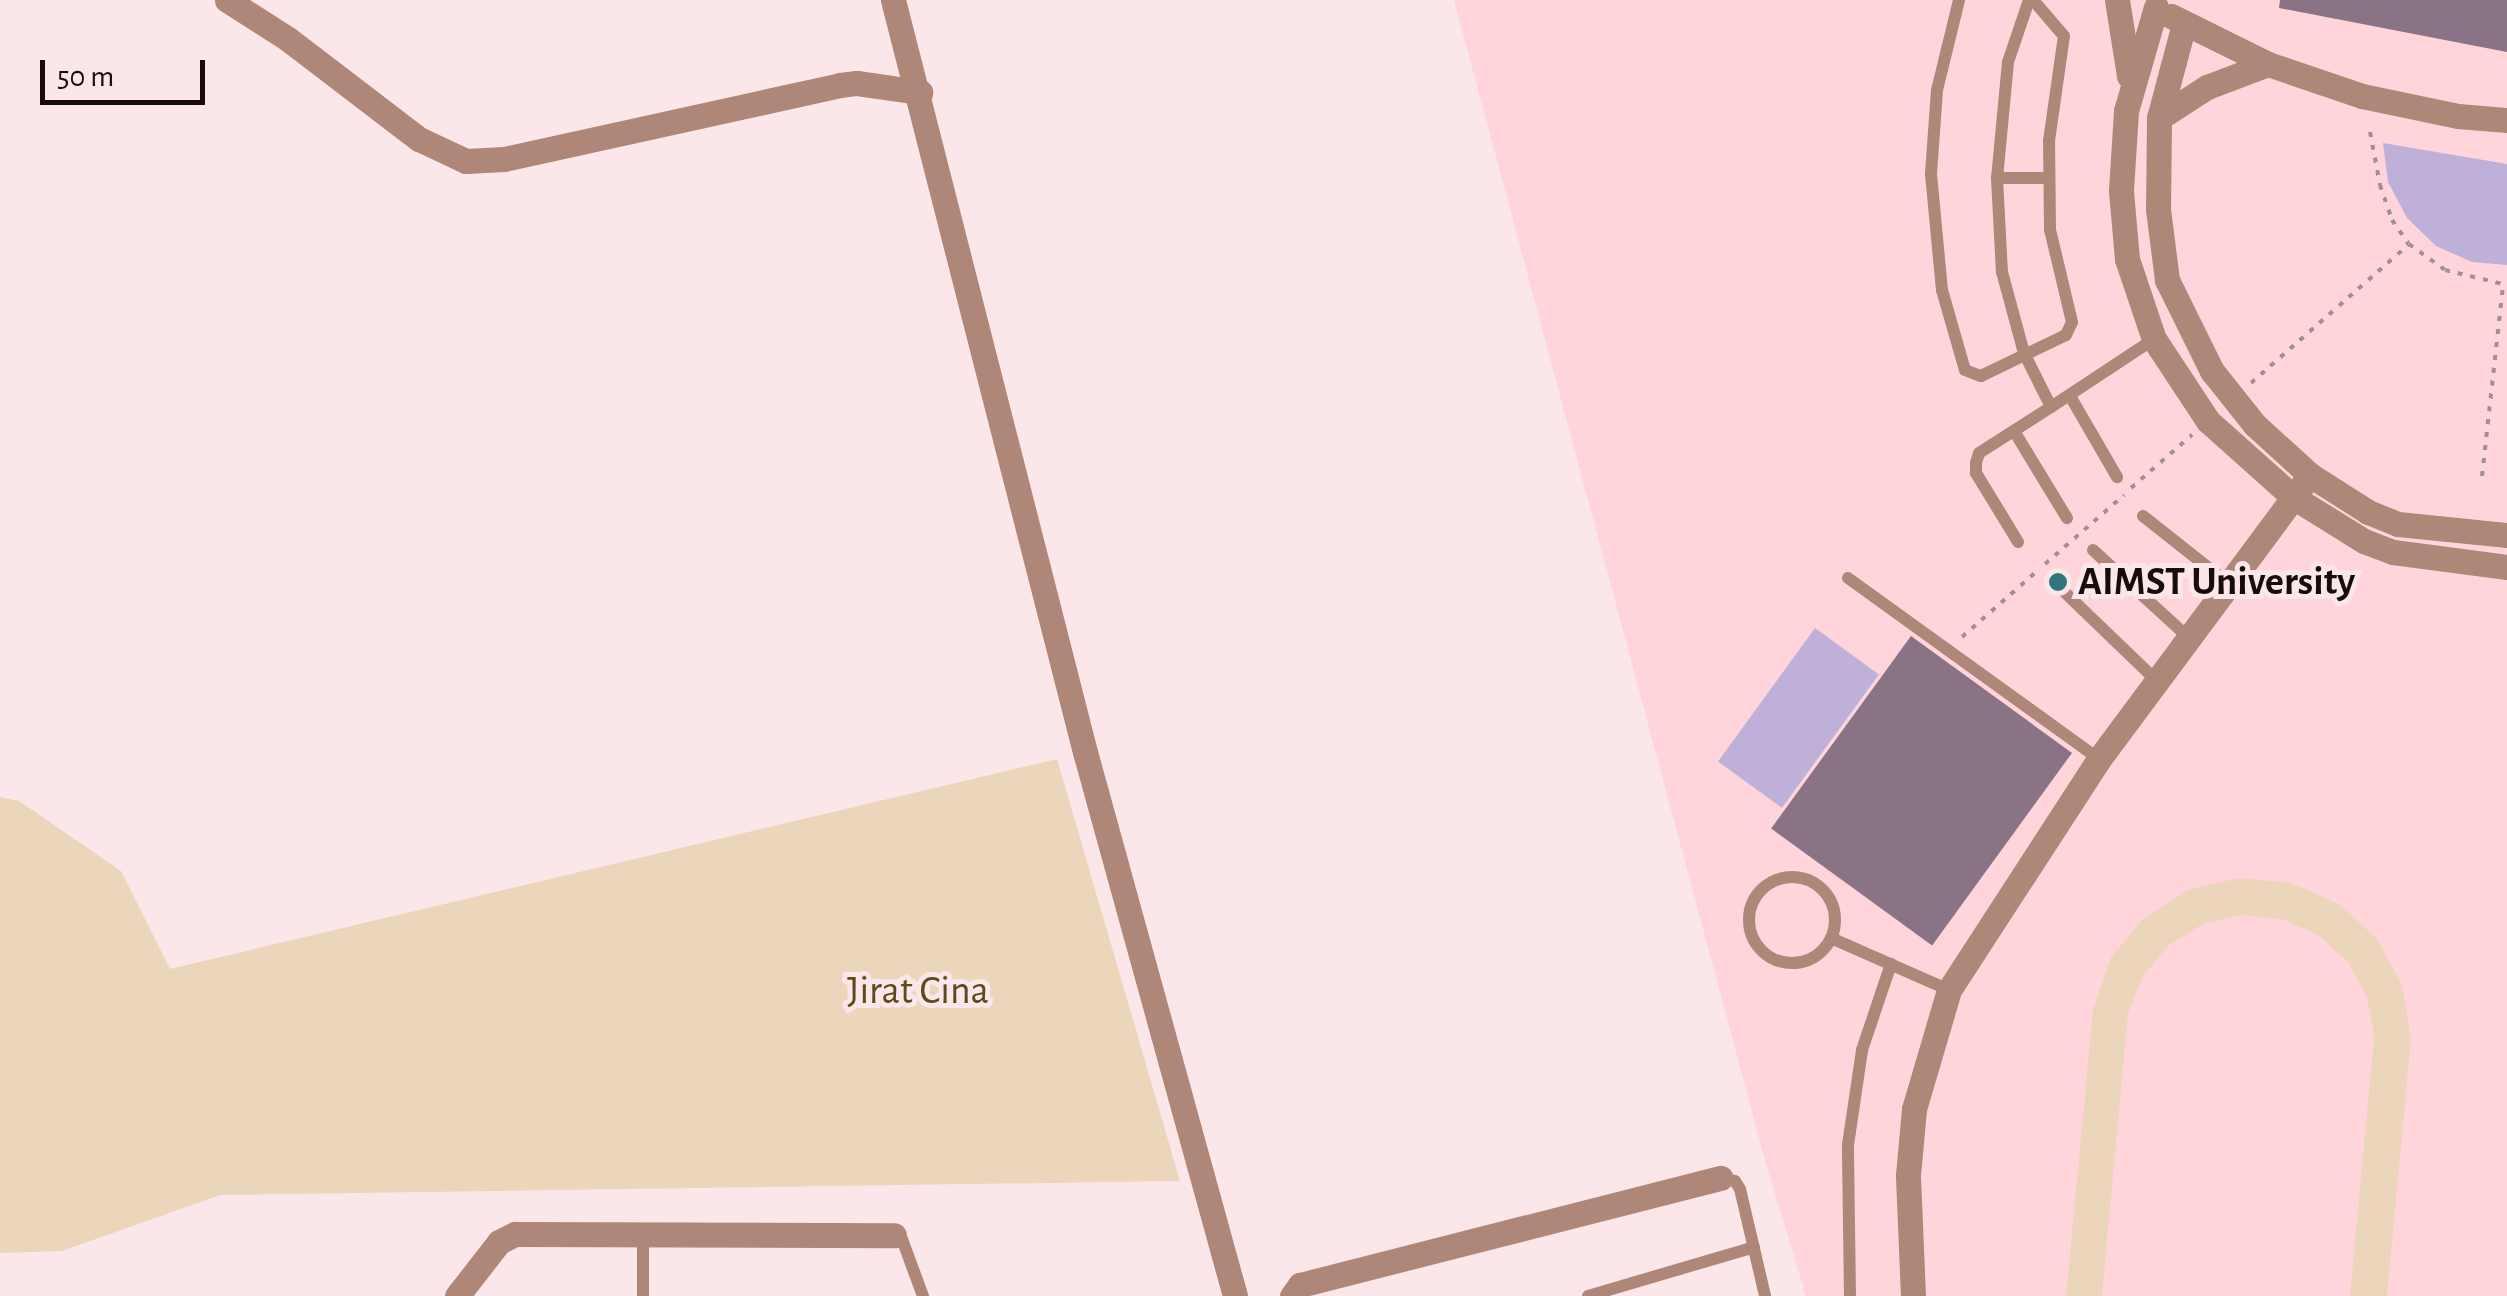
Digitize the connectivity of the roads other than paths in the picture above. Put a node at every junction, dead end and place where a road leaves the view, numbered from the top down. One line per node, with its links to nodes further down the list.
1 (227, 0): 9 (street)
2 (893, 0): 9 (street)
3 (1959, 0): 16 (lane)
4 (2031, 0): 13 (lane); 14 (lane)
5 (2117, 0): 10 (street)
6 (2151, 3): 7 (street); 10 (street)
7 (2184, 24): 8 (street); 11 (street)
8 (2268, 64): 11 (street); 12 (street)
9 (920, 92): 45 (street)
10 (2126, 111): 15 (street)
11 (2159, 118): 20 (street)
12 (2507, 120)
13 (1997, 178): 14 (lane); 16 (lane)
14 (2049, 178): 16 (lane)
15 (2154, 339): 17 (lane); 22 (street)
16 (2024, 353): 18 (lane)
17 (2070, 396): 18 (lane); 21 (lane)
18 (2051, 407): 19 (lane)
19 (2014, 431): 24 (lane); 26 (lane)
20 (2310, 475): 22 (street); 25 (street)
21 (2117, 476)
22 (2294, 497): 28 (street); 31 (street)
23 (2143, 516): 31 (lane)
24 (2066, 518)
25 (2507, 535)
26 (2018, 542)
27 (2093, 550): 32 (lane)
28 (2507, 567)
29 (1848, 578): 34 (lane)
30 (2053, 581): 33 (lane)
31 (2229, 584): 32 (street)
32 (2189, 638): 33 (street)
33 (2157, 681): 34 (street)
34 (2099, 759): 37 (street)
35 (1831, 938): 35 (lane); 36 (lane)
36 (1891, 964): 37 (lane); 49 (lane)
37 (1949, 990): 50 (street)
38 (1721, 1178): 41 (lane); 46 (street)
39 (643, 1234): 40 (street); 42 (street); 43 (lane)
40 (894, 1235): 44 (lane)
41 (1754, 1247): 47 (lane); 48 (lane)
42 (457, 1296)
43 (643, 1296)
44 (924, 1296)
45 (1235, 1296)
46 (1292, 1296)
47 (1588, 1296)
48 (1766, 1296)
49 (1850, 1296)
50 (1914, 1296)

